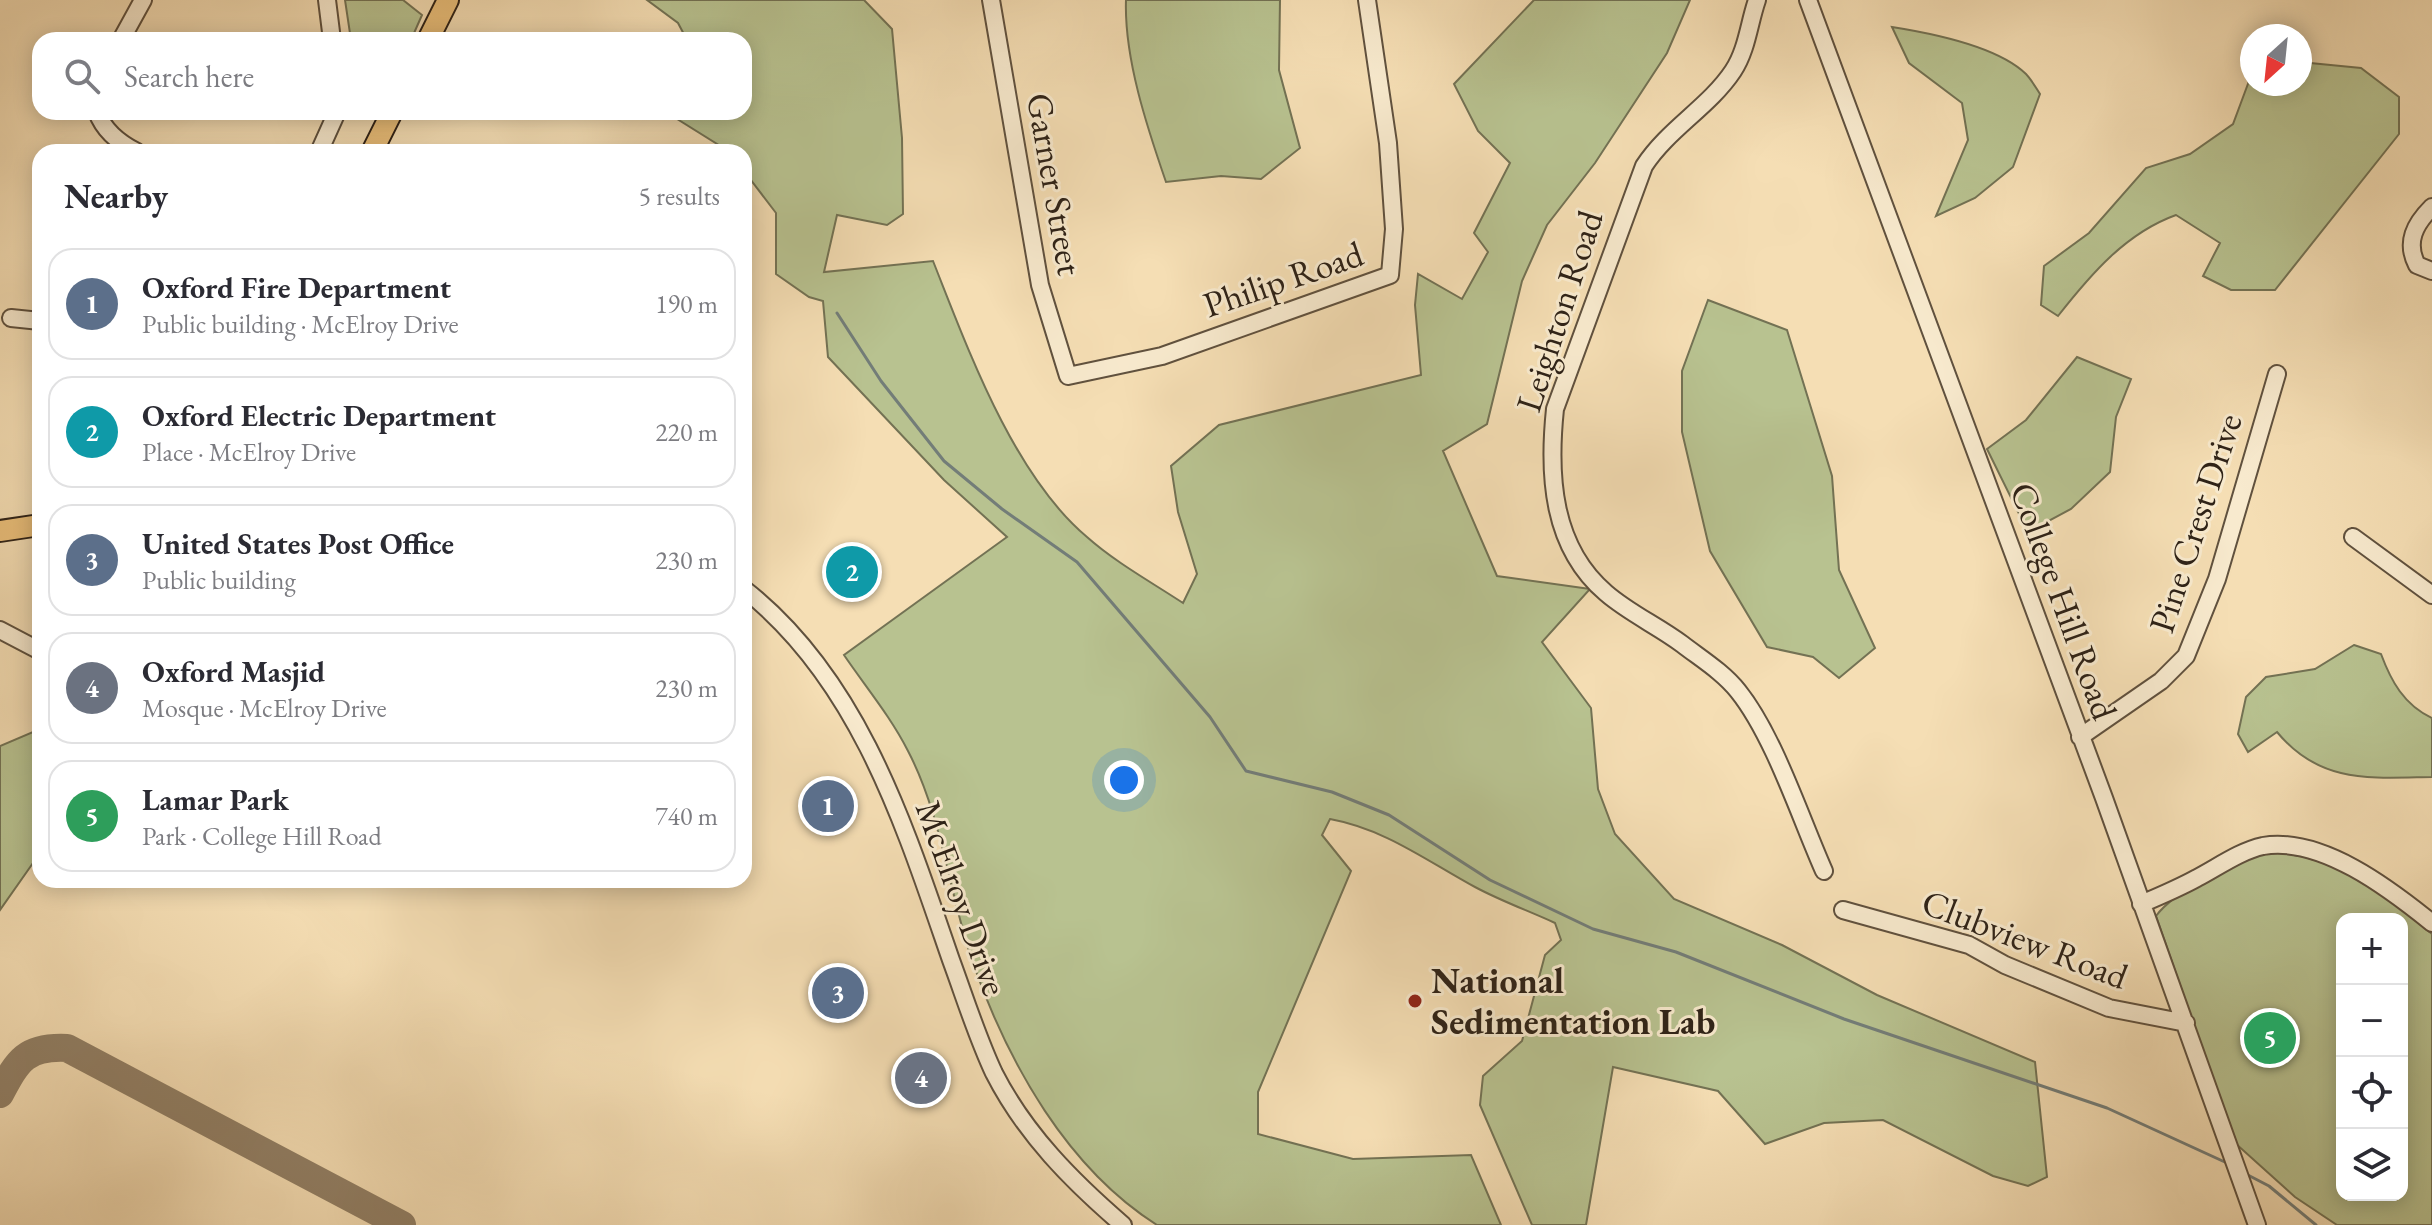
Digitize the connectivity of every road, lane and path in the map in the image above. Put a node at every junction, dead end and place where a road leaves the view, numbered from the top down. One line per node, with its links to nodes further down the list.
1 (143, 0): 8 (street)
2 (327, 0): 9 (street)
3 (991, 0): 22 (street, Garner Street)
4 (1367, 0): 22 (street, Philip Road)
5 (1757, 0): 31 (street, Leighton Road)
6 (1808, 0): 30 (street, College Hill Road)
7 (445, 1): 10 (main road)
8 (125, 32)
9 (331, 32)
10 (431, 32)
11 (100, 120): 14 (street)
12 (333, 120): 15 (street)
13 (388, 120): 16 (main road)
14 (121, 144)
15 (323, 144)
16 (376, 144)
17 (2432, 207): 18 (street)
18 (2432, 271)
19 (11, 318): 20 (street)
20 (32, 320)
21 (2277, 374): 30 (street, Pine Crest Drive)
22 (1068, 376)
23 (32, 526): 24 (main road)
24 (0, 531)
25 (2353, 537): 26 (street)
26 (2432, 595)
27 (752, 597): 36 (street, McElroy Drive)
28 (0, 630): 29 (street)
29 (32, 647)
30 (2080, 737): 32 (street, College Hill Road)
31 (1824, 871)
32 (2141, 904): 34 (street); 35 (street, College Hill Road)
33 (1843, 910): 35 (street, Clubview Road)
34 (2432, 923)
35 (2186, 1023): 37 (street, College Hill Road)
36 (1123, 1225)
37 (2257, 1225)

